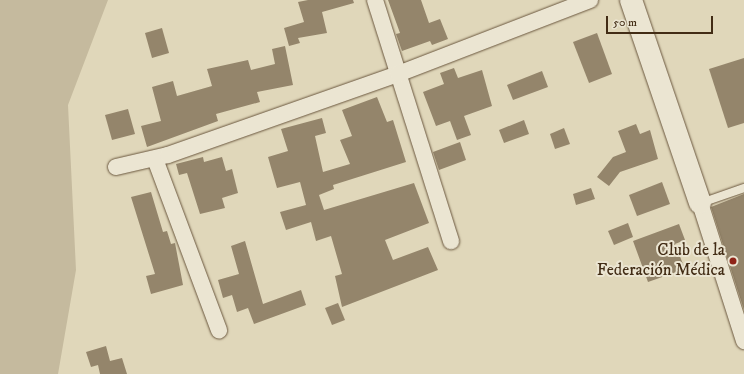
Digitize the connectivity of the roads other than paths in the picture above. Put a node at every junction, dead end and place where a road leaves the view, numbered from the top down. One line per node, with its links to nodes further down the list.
1 (375, 0): 4 (street)
2 (590, 0): 4 (street)
3 (632, 0): 8 (main road)
4 (398, 74): 5 (street); 9 (street)
5 (155, 159): 6 (street); 10 (street)
6 (116, 167)
7 (744, 188): 8 (lane)
8 (700, 204): 11 (street)
9 (451, 241)
10 (219, 330)
11 (744, 341)

